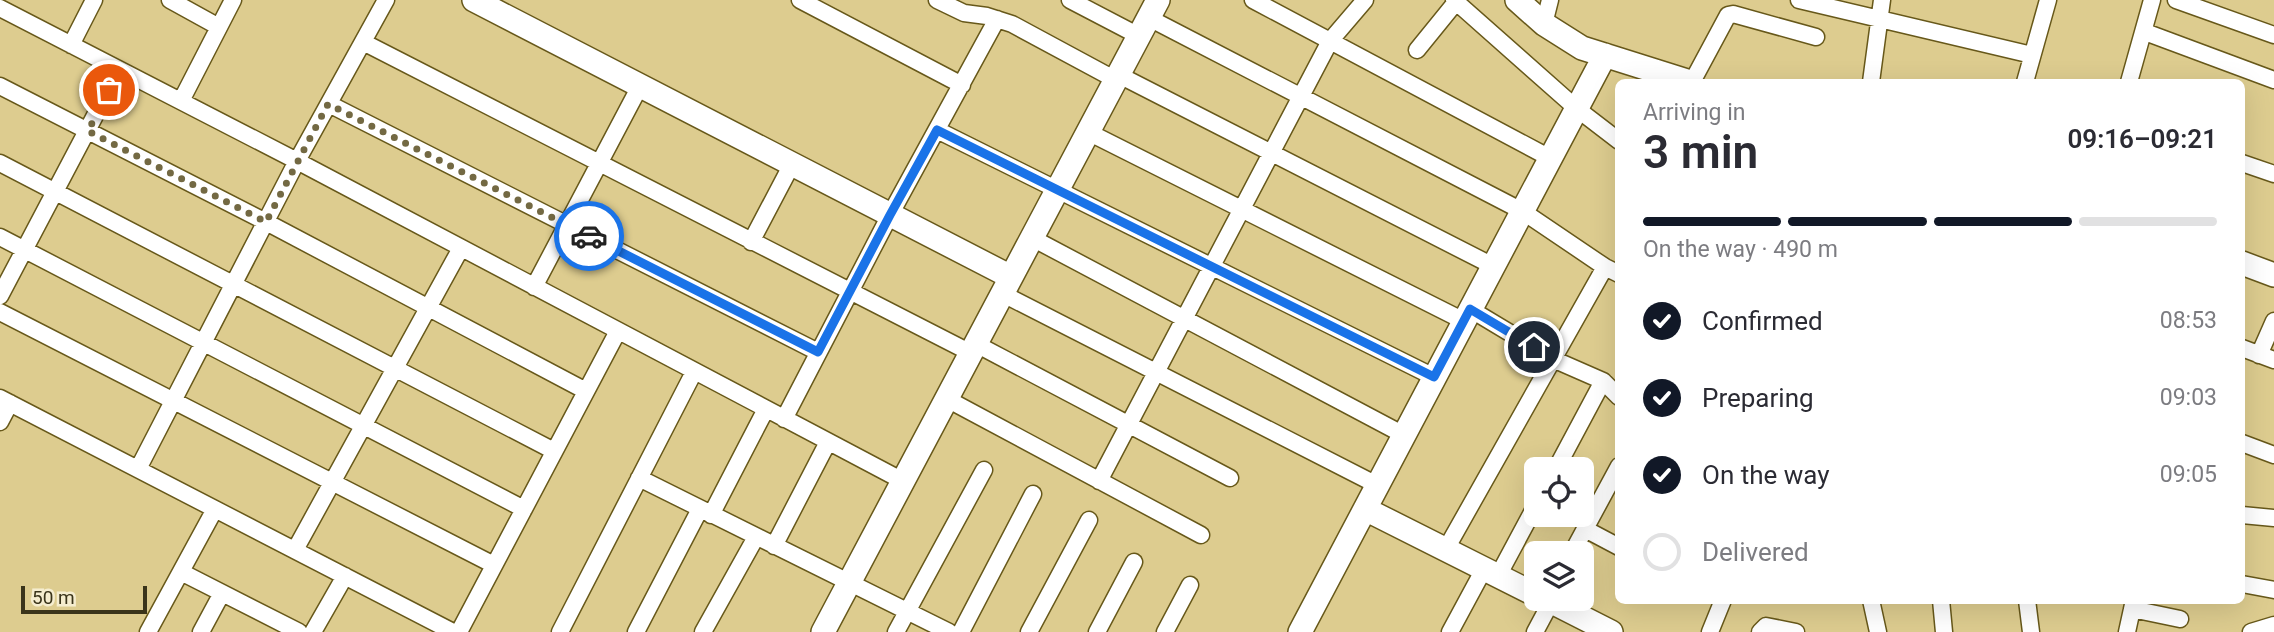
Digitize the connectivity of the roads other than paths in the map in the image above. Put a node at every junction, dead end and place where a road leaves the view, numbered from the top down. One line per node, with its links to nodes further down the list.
1 (94, 0): 31 (street)
2 (170, 0): 25 (street)
3 (233, 0): 25 (street)
4 (386, 0): 30 (street)
5 (800, 0): 43 (street)
6 (937, 0): 19 (street)
7 (1070, 0): 21 (street)
8 (1253, 0): 29 (street)
9 (1365, 0): 29 (street)
10 (1517, 0): 24 (street)
11 (1550, 0): 24 (street)
12 (1799, 0): 22 (street)
13 (1882, 0): 22 (street)
14 (2048, 0): 34 (street)
15 (2152, 0): 26 (street)
16 (2176, 0): 27 (street)
17 (1455, 1): 32 (street); 49 (street)
18 (489, 3): 45 (street)
19 (976, 7): 23 (street)
20 (0, 8): 31 (street)
21 (1149, 18): 36 (street); 46 (street)
22 (1879, 18): 34 (street); 39 (street)
23 (997, 19): 36 (street); 43 (street)
24 (1544, 24): 33 (street)
25 (219, 27): 47 (street)
26 (2145, 32): 41 (street); 42 (street)
27 (2274, 34)
28 (1816, 37): 38 (street)
29 (1330, 41): 46 (street); 55 (street)
30 (363, 42): 48 (street); 58 (street)
31 (71, 45): 35 (street)
32 (1417, 50)
33 (1605, 55): 37 (street); 49 (street)
34 (2032, 55): 40 (street)
35 (119, 69): 47 (street); 51 (street)
36 (1117, 77): 52 (street); 54 (street)
37 (1681, 79)
38 (1693, 79)
39 (1871, 79)
40 (2026, 79)
41 (2130, 79)
42 (2274, 80)
43 (962, 85): 50 (street)
44 (0, 86): 51 (street)
45 (640, 86): 58 (street); 59 (street)
46 (1301, 97): 54 (street); 65 (street)
47 (181, 101): 56 (street)
48 (328, 104): 56 (street); 68 (street)
49 (1576, 108): 53 (street); 55 (street)
50 (937, 130): 62 (street); 66 (street)
51 (88, 131): 63 (street); 67 (street)
52 (1088, 132): 62 (street); 64 (street)
53 (1615, 138)
54 (1272, 153): 64 (street); 75 (street)
55 (1550, 158): 65 (street)
56 (297, 161): 67 (street); 72 (street)
57 (0, 163): 63 (street)
58 (599, 164): 68 (street); 71 (street)
59 (792, 164): 66 (street); 71 (street)
60 (2245, 164): 61 (street)
61 (2274, 174)
62 (1058, 190): 70 (street); 76 (street)
63 (54, 192): 73 (street); 79 (street)
64 (1242, 210): 76 (street); 86 (street)
65 (1522, 211): 75 (street); 77 (street)
66 (890, 215): 80 (street); 82 (street)
67 (266, 222): 79 (street); 84 (street)
68 (567, 225): 81 (street); 93 (street)
69 (0, 237): 73 (street)
70 (1032, 238): 80 (street); 87 (street)
71 (751, 242): 82 (street)
72 (461, 248): 81 (street); 84 (street)
73 (25, 250): 83 (street); 90 (street)
74 (2245, 264): 78 (street)
75 (1493, 266): 86 (street)
76 (1212, 267): 87 (street); 99 (street)
77 (1612, 271): 95 (street)
78 (2274, 275)
79 (233, 285): 90 (street); 96 (street)
80 (1007, 285): 91 (street); 98 (street)
81 (534, 287): 89 (street)
82 (850, 292): 91 (street); 93 (street)
83 (0, 296)
84 (428, 308): 96 (street); 101 (street)
85 (0, 312): 105 (street)
86 (1467, 315): 95 (street); 99 (street)
87 (1185, 319): 98 (street); 111 (street)
88 (2274, 321): 94 (street)
89 (618, 331): 97 (street); 101 (street)
90 (203, 344): 105 (street); 110 (street)
91 (973, 349): 103 (street); 109 (street)
92 (2245, 349): 94 (street)
93 (818, 352): 107 (street)
94 (2267, 357)
95 (1555, 360): 100 (street); 141 (street)
96 (395, 369): 110 (street); 114 (street)
97 (694, 372): 106 (street); 120 (street)
98 (1157, 373): 109 (street); 125 (street)
99 (1434, 377): 111 (street)
100 (1603, 381): 102 (street); 116 (street)
101 (586, 391): 114 (street)
102 (1615, 393)
103 (947, 399): 122 (street); 123 (street)
104 (5, 400): 108 (street); 117 (street)
105 (173, 401): 117 (street); 124 (street)
106 (766, 410): 107 (street); 130 (street)
107 (784, 419): 112 (street)
108 (0, 422)
109 (1130, 425): 121 (street); 123 (street)
110 (363, 426): 124 (street); 128 (street)
111 (1404, 435): 125 (street)
112 (828, 442): 122 (street); 140 (street)
113 (2245, 444): 115 (street)
114 (554, 451): 128 (street)
115 (2274, 455)
116 (1562, 457)
117 (138, 469): 127 (street)
118 (984, 470): 159 (street)
119 (1615, 473): 135 (street)
120 (639, 478): 130 (street); 169 (street)
121 (1230, 478)
122 (903, 481): 148 (street)
123 (1099, 481): 136 (street)
124 (332, 482): 142 (street); 144 (street)
125 (1377, 485): 129 (street)
126 (1033, 495): 175 (street)
127 (215, 509): 142 (street); 145 (street)
128 (524, 509): 144 (street)
129 (1365, 509): 141 (street); 179 (street)
130 (705, 512): 137 (street); 170 (street)
131 (2245, 515): 132 (street)
132 (2274, 519)
133 (1089, 520): 176 (street)
134 (1524, 523): 146 (street)
135 (1585, 529): 138 (street); 139 (street)
136 (1201, 536)
137 (756, 537): 140 (street); 171 (street)
138 (1578, 541)
139 (1615, 545)
140 (774, 546): 148 (street)
141 (1446, 549): 146 (street)
142 (295, 550): 147 (street)
143 (1134, 562): 177 (street)
144 (494, 565): 168 (street)
145 (181, 572): 153 (street); 164 (street)
146 (1491, 572): 151 (street); 180 (street)
147 (345, 576): 166 (street); 167 (street)
148 (849, 583): 159 (street); 172 (street)
149 (2245, 584): 152 (street)
150 (1189, 585): 178 (street)
151 (1524, 588)
152 (2274, 590)
153 (222, 593): 163 (street); 165 (street)
154 (1721, 604): 183 (street)
155 (1872, 604): 186 (street)
156 (1941, 604): 187 (street)
157 (2027, 604): 188 (street)
158 (2133, 605): 162 (street); 189 (street)
159 (906, 611): 173 (street); 174 (street)
160 (1541, 611): 181 (street)
161 (1569, 611): 182 (street)
162 (2180, 619)
163 (292, 630)
164 (148, 632)
165 (201, 632)
166 (313, 632)
167 (453, 632)
168 (459, 632)
169 (560, 632)
170 (636, 632)
171 (703, 632)
172 (823, 632)
173 (895, 632)
174 (950, 632)
175 (961, 632)
176 (1029, 632)
177 (1097, 632)
178 (1165, 632)
179 (1300, 632)
180 (1450, 632)
181 (1535, 632)
182 (1611, 632)
183 (1710, 632)
184 (1759, 632): 185 (street)
185 (1796, 632)
186 (1878, 632)
187 (1944, 632)
188 (2031, 632)
189 (2127, 632)

